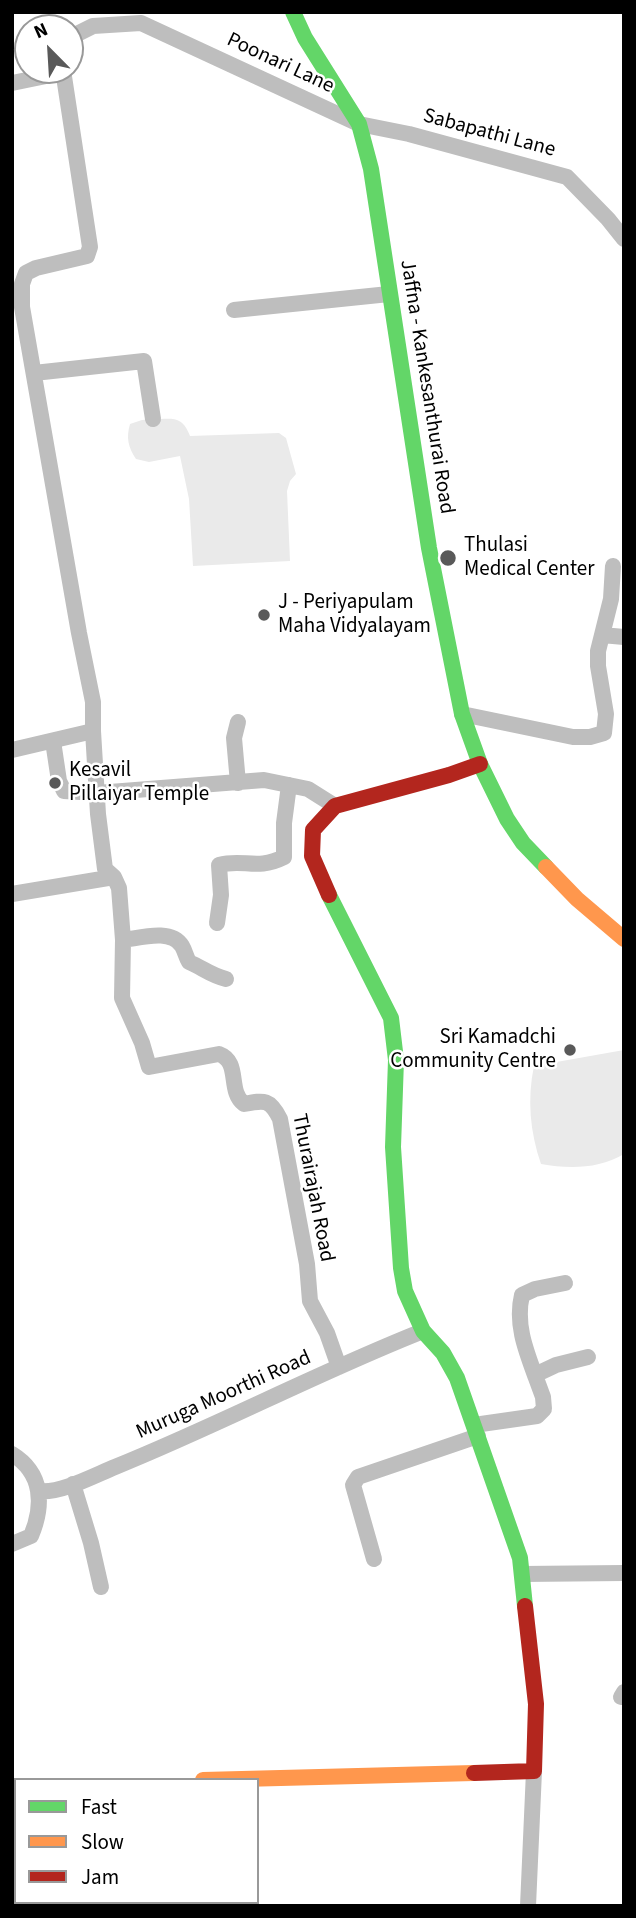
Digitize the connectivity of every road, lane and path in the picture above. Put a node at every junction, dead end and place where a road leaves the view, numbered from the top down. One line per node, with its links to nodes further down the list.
1 (293, 12): 4 (street, Jaffna - Kankesanthurai Road)
2 (84, 30): 4 (street, Poonari Lane)
3 (63, 84): 8 (street, Thurairajah Road)
4 (359, 124): 5 (street, Sabapathi Lane); 6 (street, Jaffna - Kankesanthurai Road)
5 (624, 239)
6 (389, 294): 7 (street); 13 (street, Jaffna - Kankesanthurai Road)
7 (233, 310)
8 (34, 373): 9 (street); 15 (street, Thurairajah Road)
9 (153, 419)
10 (613, 566): 11 (street)
11 (602, 635): 12 (street); 13 (street)
12 (624, 637)
13 (461, 714): 18 (street, Jaffna - Kankesanthurai Road)
14 (238, 722): 19 (street)
15 (93, 731): 16 (street); 21 (street, Thurairajah Road)
16 (53, 741): 17 (street); 21 (street)
17 (12, 750)
18 (480, 764): 22 (street); 26 (street, Jaffna - Kankesanthurai Road)
19 (237, 783): 20 (street); 21 (street)
20 (289, 785): 22 (street); 25 (street)
21 (97, 793): 23 (street, Thurairajah Road)
22 (335, 806): 30 (street)
23 (114, 877): 24 (street); 27 (street, Thurairajah Road)
24 (12, 894)
25 (217, 923)
26 (624, 939)
27 (123, 940): 28 (street); 32 (street, Thurairajah Road)
28 (226, 979)
29 (565, 1283): 33 (street)
30 (423, 1331): 32 (street, Muruga Moorthi Road); 34 (street)
31 (588, 1357): 33 (street)
32 (340, 1367): 36 (street, Muruga Moorthi Road)
33 (536, 1378): 34 (street)
34 (476, 1430): 39 (street); 41 (street)
35 (12, 1454): 37 (street)
36 (73, 1484): 37 (street, Muruga Moorthi Road); 42 (street)
37 (39, 1491): 38 (street)
38 (12, 1544)
39 (374, 1559)
40 (624, 1573): 41 (street)
41 (522, 1574): 43 (street)
42 (101, 1587)
43 (534, 1771): 44 (street); 45 (street)
44 (259, 1778)
45 (528, 1906)

